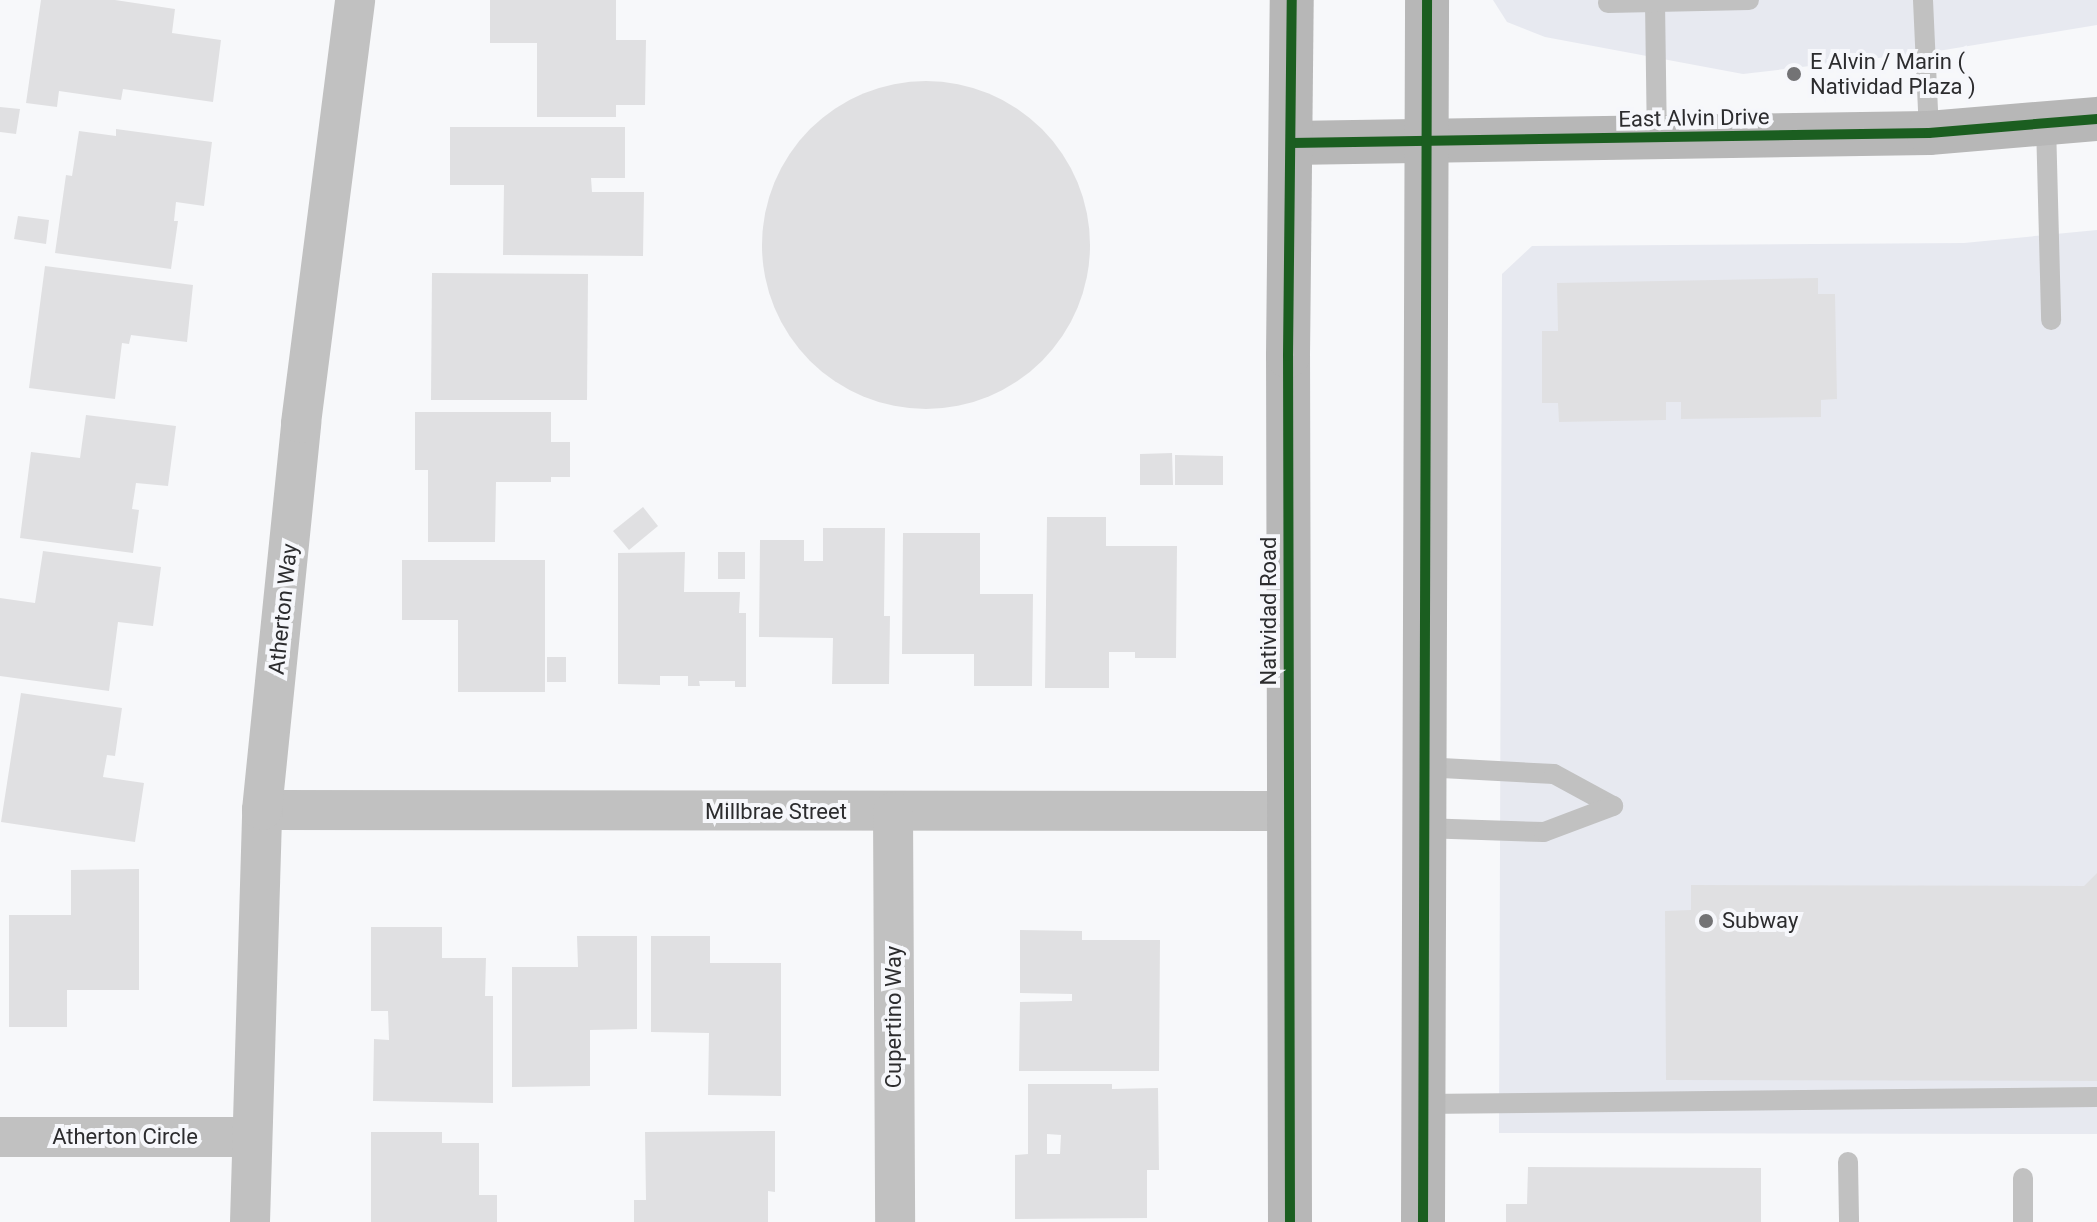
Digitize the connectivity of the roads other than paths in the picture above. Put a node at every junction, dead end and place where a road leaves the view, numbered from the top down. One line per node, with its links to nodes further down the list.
1 (355, 0): 16 (street, Atherton Way)
2 (1292, 0): 13 (main road, Natividad Road)
3 (1427, 0): 12 (main road)
4 (1749, 0): 6 (lane)
5 (1923, 0): 10 (lane)
6 (1655, 2): 7 (lane); 11 (lane)
7 (1608, 3)
8 (2097, 119): 9 (main road, East Alvin Drive)
9 (2046, 124): 10 (main road, East Alvin Drive); 14 (lane)
10 (1929, 133): 11 (main road, East Alvin Drive)
11 (1657, 139): 12 (main road, East Alvin Drive)
12 (1427, 141): 13 (main road, East Alvin Drive); 15 (main road)
13 (1291, 143): 17 (main road, Natividad Road)
14 (2051, 320)
15 (1423, 767): 19 (main road); 19 (lane)
16 (262, 810): 18 (street, Millbrae Street); 23 (street, Atherton Way)
17 (1290, 811): 18 (street, Millbrae Street); 28 (main road, Natividad Road)
18 (893, 812): 27 (street, Cupertino Way)
19 (1422, 828): 21 (main road)
20 (2097, 1097): 21 (lane)
21 (1422, 1104): 29 (main road)
22 (0, 1137): 23 (street, Atherton Circle)
23 (251, 1137): 26 (street, Atherton Way)
24 (1848, 1162): 30 (lane)
25 (2023, 1178): 31 (lane)
26 (250, 1222)
27 (895, 1222)
28 (1290, 1222)
29 (1423, 1222)
30 (1849, 1222)
31 (2023, 1222)

